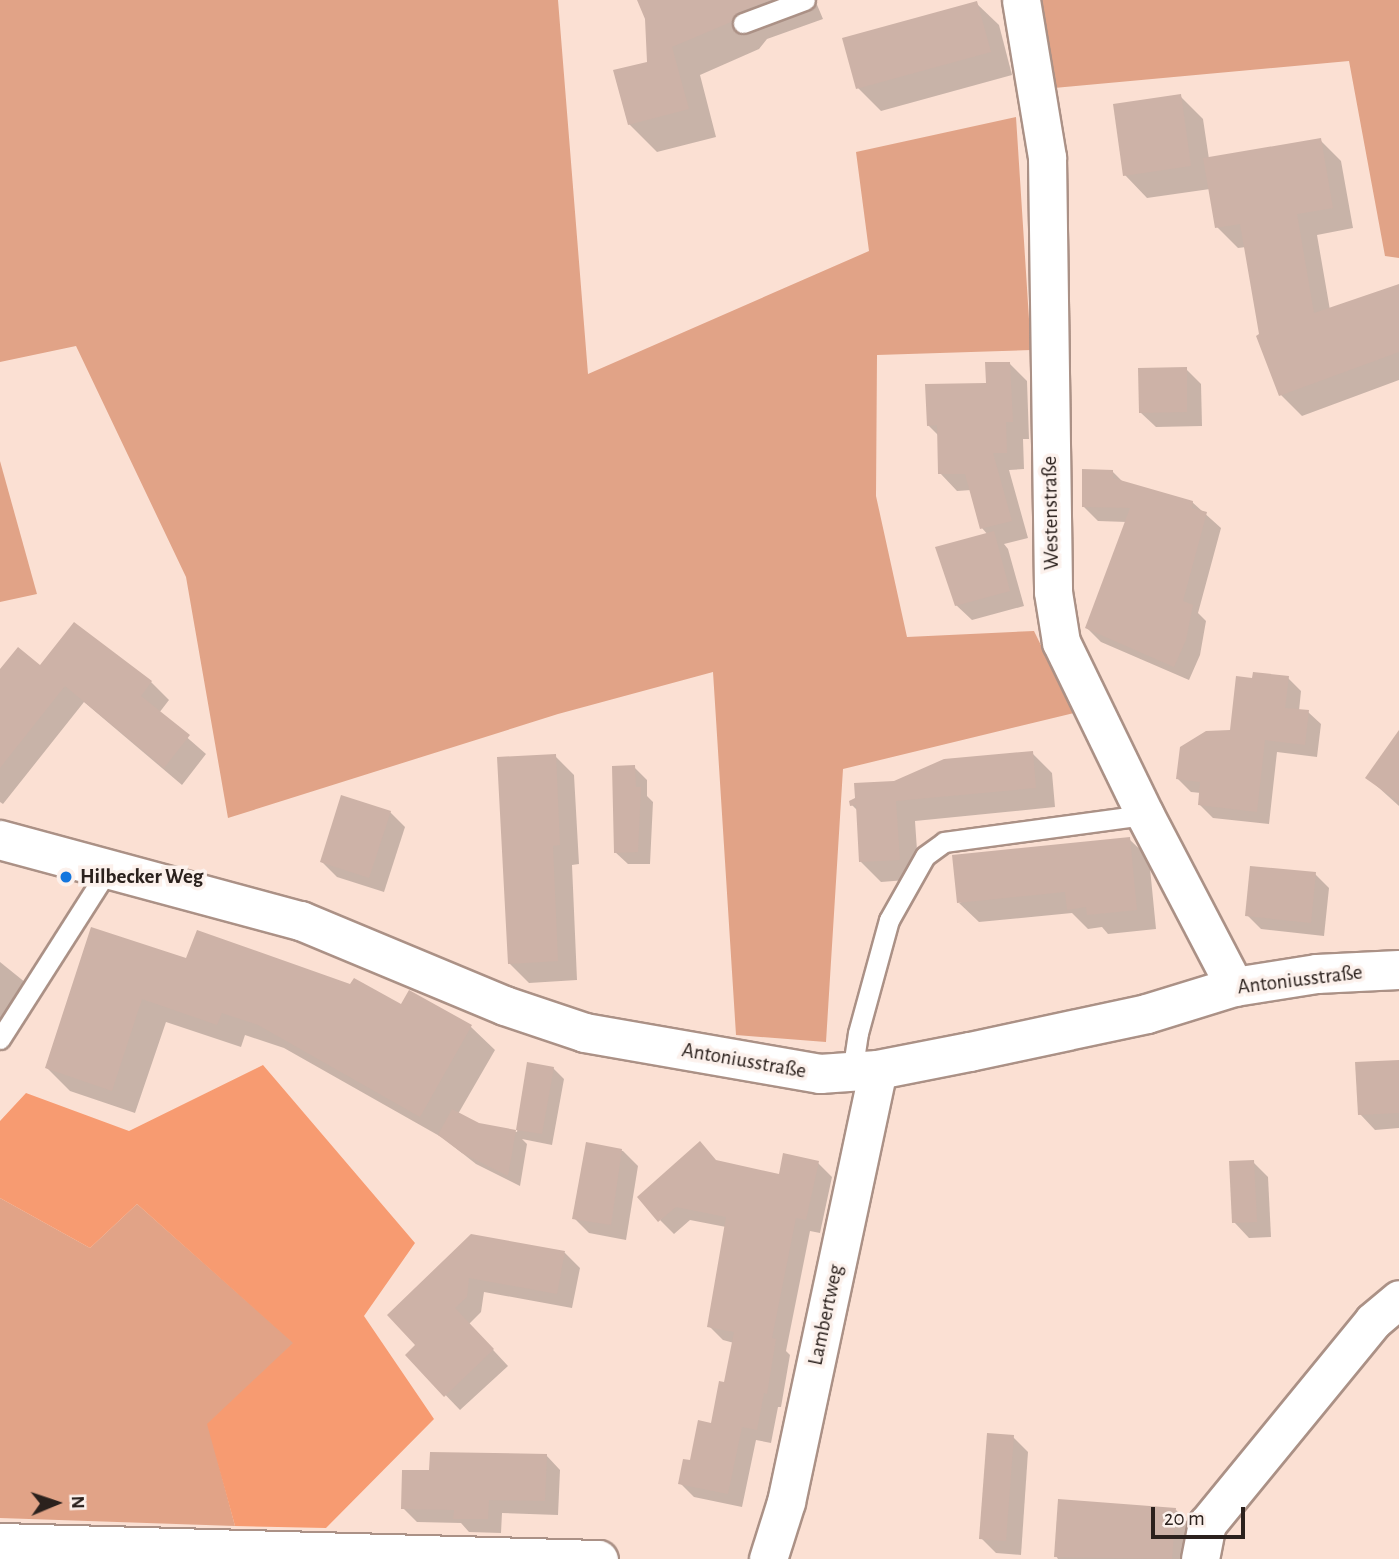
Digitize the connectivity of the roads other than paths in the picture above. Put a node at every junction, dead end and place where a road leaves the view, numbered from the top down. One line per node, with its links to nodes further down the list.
1 (805, 0): 3 (lane)
2 (1021, 0): 4 (street, Westenstraße)
3 (743, 23)
4 (1145, 815): 8 (street, Westenstraße); 10 (lane)
5 (0, 840): 6 (street, Antoniusstraße)
6 (109, 868): 9 (lane); 10 (street, Antoniusstraße)
7 (1399, 970): 8 (street, Antoniusstraße)
8 (1234, 987): 10 (street, Antoniusstraße)
9 (0, 1040)
10 (865, 1071): 14 (street, Lambertweg)
11 (1399, 1298): 15 (street)
12 (0, 1542): 13 (street)
13 (599, 1559)
14 (768, 1559)
15 (1200, 1559)

